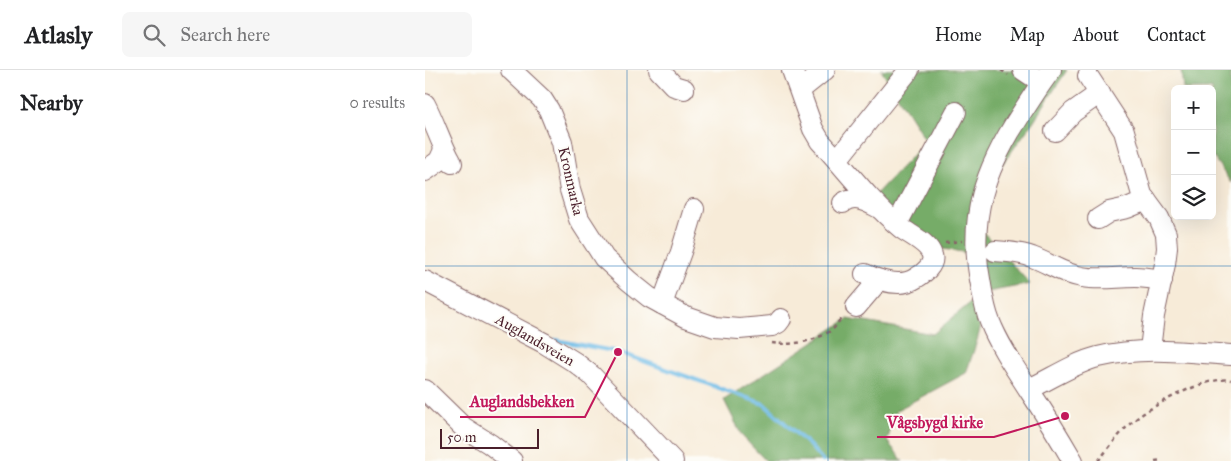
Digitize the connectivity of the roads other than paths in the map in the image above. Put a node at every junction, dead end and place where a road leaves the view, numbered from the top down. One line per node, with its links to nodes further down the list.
1 (511, 70): 25 (street, Kronmarka)
2 (659, 70): 9 (street)
3 (792, 70): 10 (street)
4 (825, 70): 10 (street)
5 (909, 70): 15 (street)
6 (1023, 70): 7 (street)
7 (1046, 76): 31 (street)
8 (1088, 76): 11 (street)
9 (684, 90)
10 (800, 90): 15 (street)
11 (1100, 92): 14 (street); 17 (street)
12 (425, 104): 16 (street)
13 (956, 112): 20 (street)
14 (1055, 130)
15 (837, 160): 20 (street)
16 (425, 171)
17 (1146, 200): 21 (street); 24 (street)
18 (843, 203): 20 (street)
19 (694, 209): 25 (street)
20 (890, 217): 26 (street)
21 (1098, 219)
22 (995, 251): 24 (street)
23 (425, 281): 33 (street, Auglandsveien)
24 (1161, 281): 28 (street)
25 (662, 304): 27 (street, Kronmarka)
26 (856, 307)
27 (781, 319)
28 (1150, 350): 29 (street); 31 (street)
29 (1231, 355)
30 (425, 390): 32 (street)
31 (1029, 390): 34 (street)
32 (512, 461)
33 (673, 461)
34 (1073, 461)

